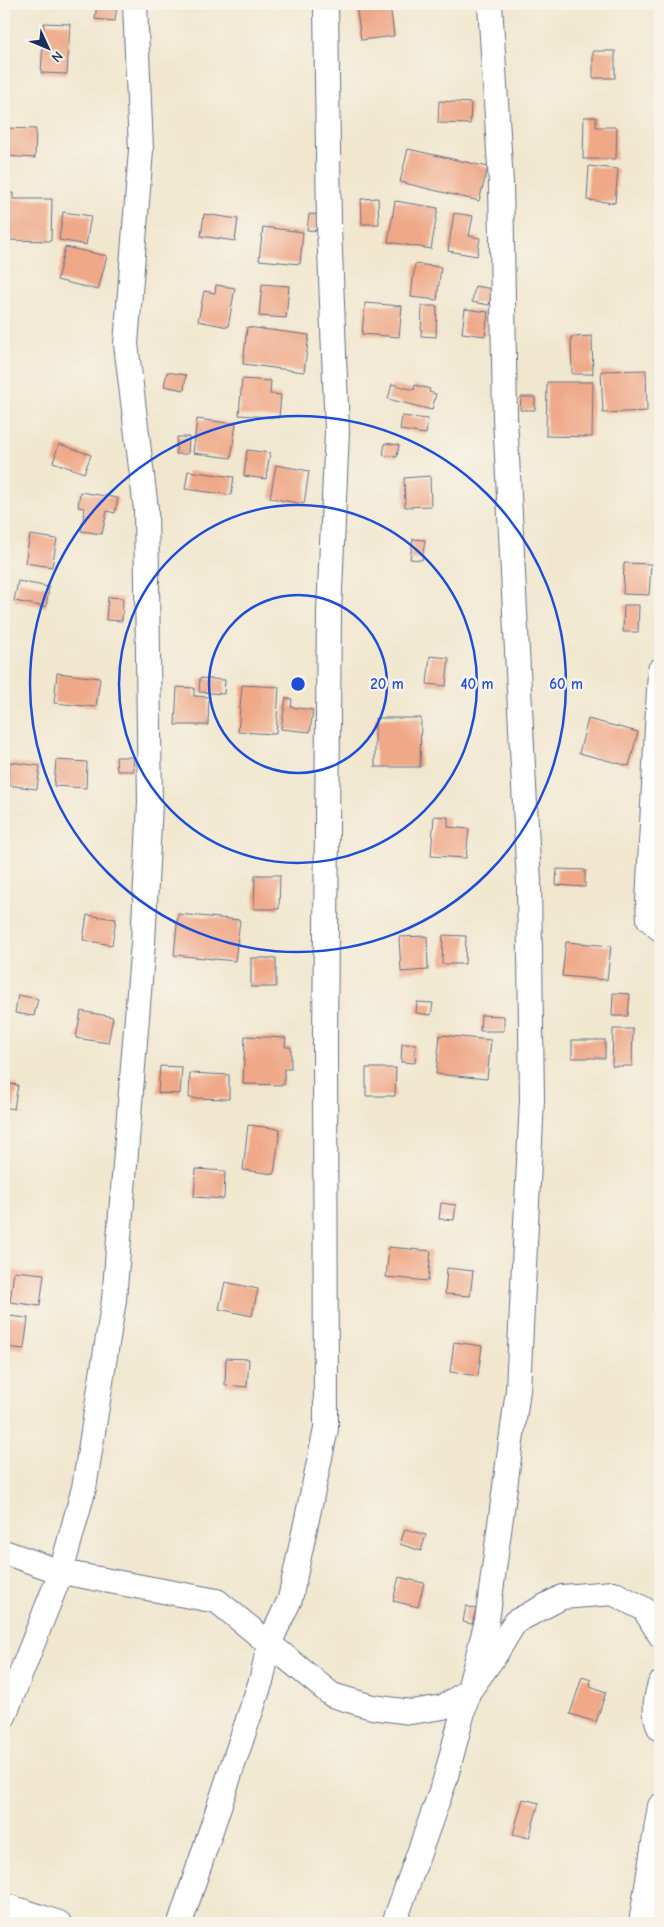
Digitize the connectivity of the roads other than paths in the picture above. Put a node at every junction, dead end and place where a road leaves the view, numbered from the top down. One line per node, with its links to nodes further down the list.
1 (135, 4): 7 (street)
2 (326, 4): 9 (street)
3 (490, 4): 11 (street)
4 (660, 670): 5 (street)
5 (660, 929)
6 (4, 1552): 7 (street)
7 (61, 1572): 9 (street); 12 (street)
8 (660, 1634): 11 (street)
9 (269, 1644): 11 (street); 17 (street)
10 (660, 1684): 13 (street)
11 (468, 1691): 18 (street)
12 (4, 1716)
13 (660, 1729)
14 (660, 1806): 19 (street)
15 (4, 1905): 16 (street)
16 (59, 1923)
17 (180, 1923)
18 (394, 1923)
19 (640, 1923)

